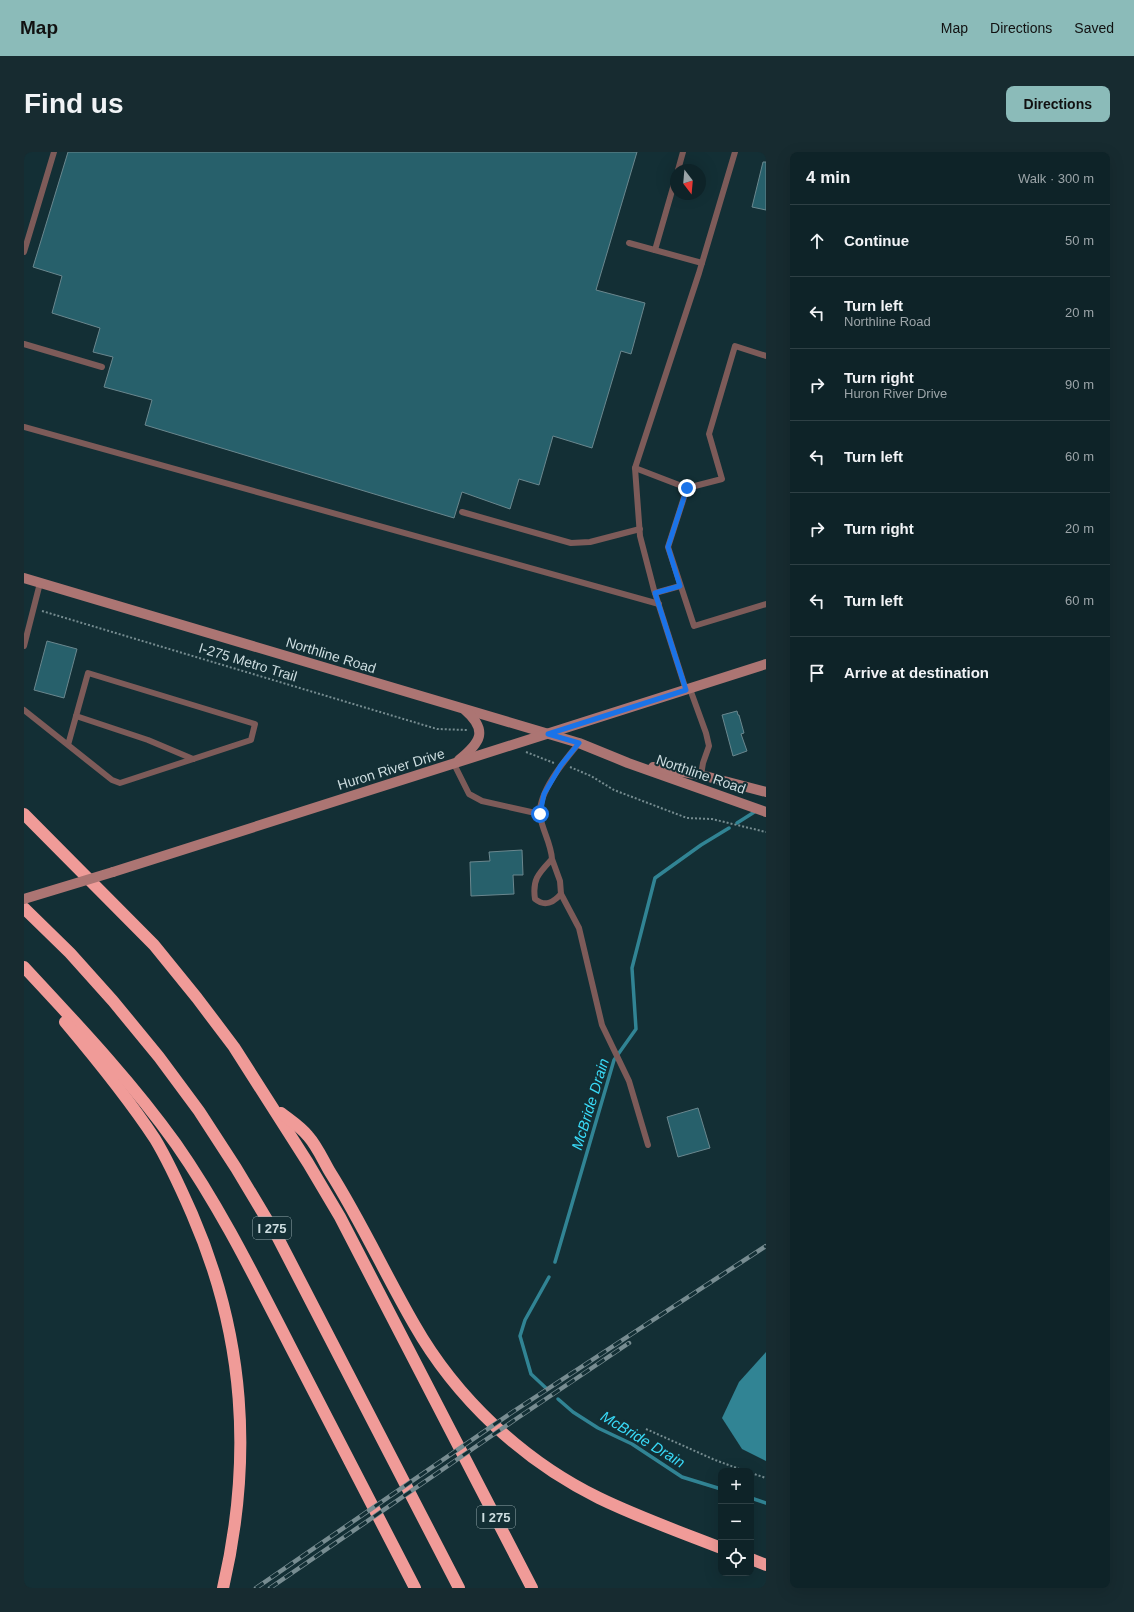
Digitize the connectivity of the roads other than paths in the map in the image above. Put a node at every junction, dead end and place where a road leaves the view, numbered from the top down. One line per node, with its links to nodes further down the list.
1 (54, 152): 8 (lane)
2 (683, 152): 4 (lane)
3 (736, 152): 9 (lane)
4 (680, 164)
5 (670, 198): 7 (lane)
6 (629, 243): 7 (lane)
7 (655, 250): 9 (lane)
8 (24, 252)
9 (702, 263): 14 (lane)
10 (24, 344): 12 (lane)
11 (766, 356): 15 (lane)
12 (102, 367)
13 (24, 427): 22 (lane)
14 (635, 468): 15 (lane); 17 (lane)
15 (687, 488): 20 (lane)
16 (462, 512): 17 (lane)
17 (640, 529): 21 (lane)
18 (24, 578): 19 (street, Northline Road)
19 (40, 583): 24 (lane); 27 (street, Northline Road)
20 (680, 586): 21 (lane); 23 (lane)
21 (655, 593): 22 (lane)
22 (659, 604): 26 (lane)
23 (766, 604)
24 (24, 646)
25 (766, 664): 26 (street, Huron River Drive)
26 (688, 689): 30 (street, Huron River Drive); 36 (lane)
27 (463, 709): 30 (street, Northline Road); 35 (street)
28 (24, 710): 32 (lane)
29 (76, 716): 32 (lane); 33 (lane); 33 (lane)
30 (548, 734): 31 (street, Northline Road); 35 (street, Huron River Drive)
31 (579, 743): 34 (street, Northline Road); 40 (lane)
32 (68, 745): 33 (lane)
33 (193, 759)
34 (628, 763): 36 (street, Northline Road); 38 (street, Northline Road)
35 (454, 764): 40 (lane); 43 (street, Huron River Drive, bridge)
36 (701, 775): 37 (street, Northline Road)
37 (766, 792)
38 (766, 812)
39 (24, 814): 47 (highway, I 275)
40 (540, 814): 41 (lane)
41 (552, 859): 42 (lane); 42 (lane)
42 (561, 894): 48 (lane)
43 (24, 899)
44 (24, 908): 54 (highway, I 275)
45 (24, 967): 46 (highway)
46 (39, 983): 52 (highway); 53 (highway)
47 (271, 1104): 49 (highway); 55 (highway, I 275)
48 (648, 1145)
49 (718, 1547)
50 (754, 1560): 51 (highway)
51 (766, 1565)
52 (223, 1588)
53 (415, 1588)
54 (459, 1588)
55 (532, 1588)

